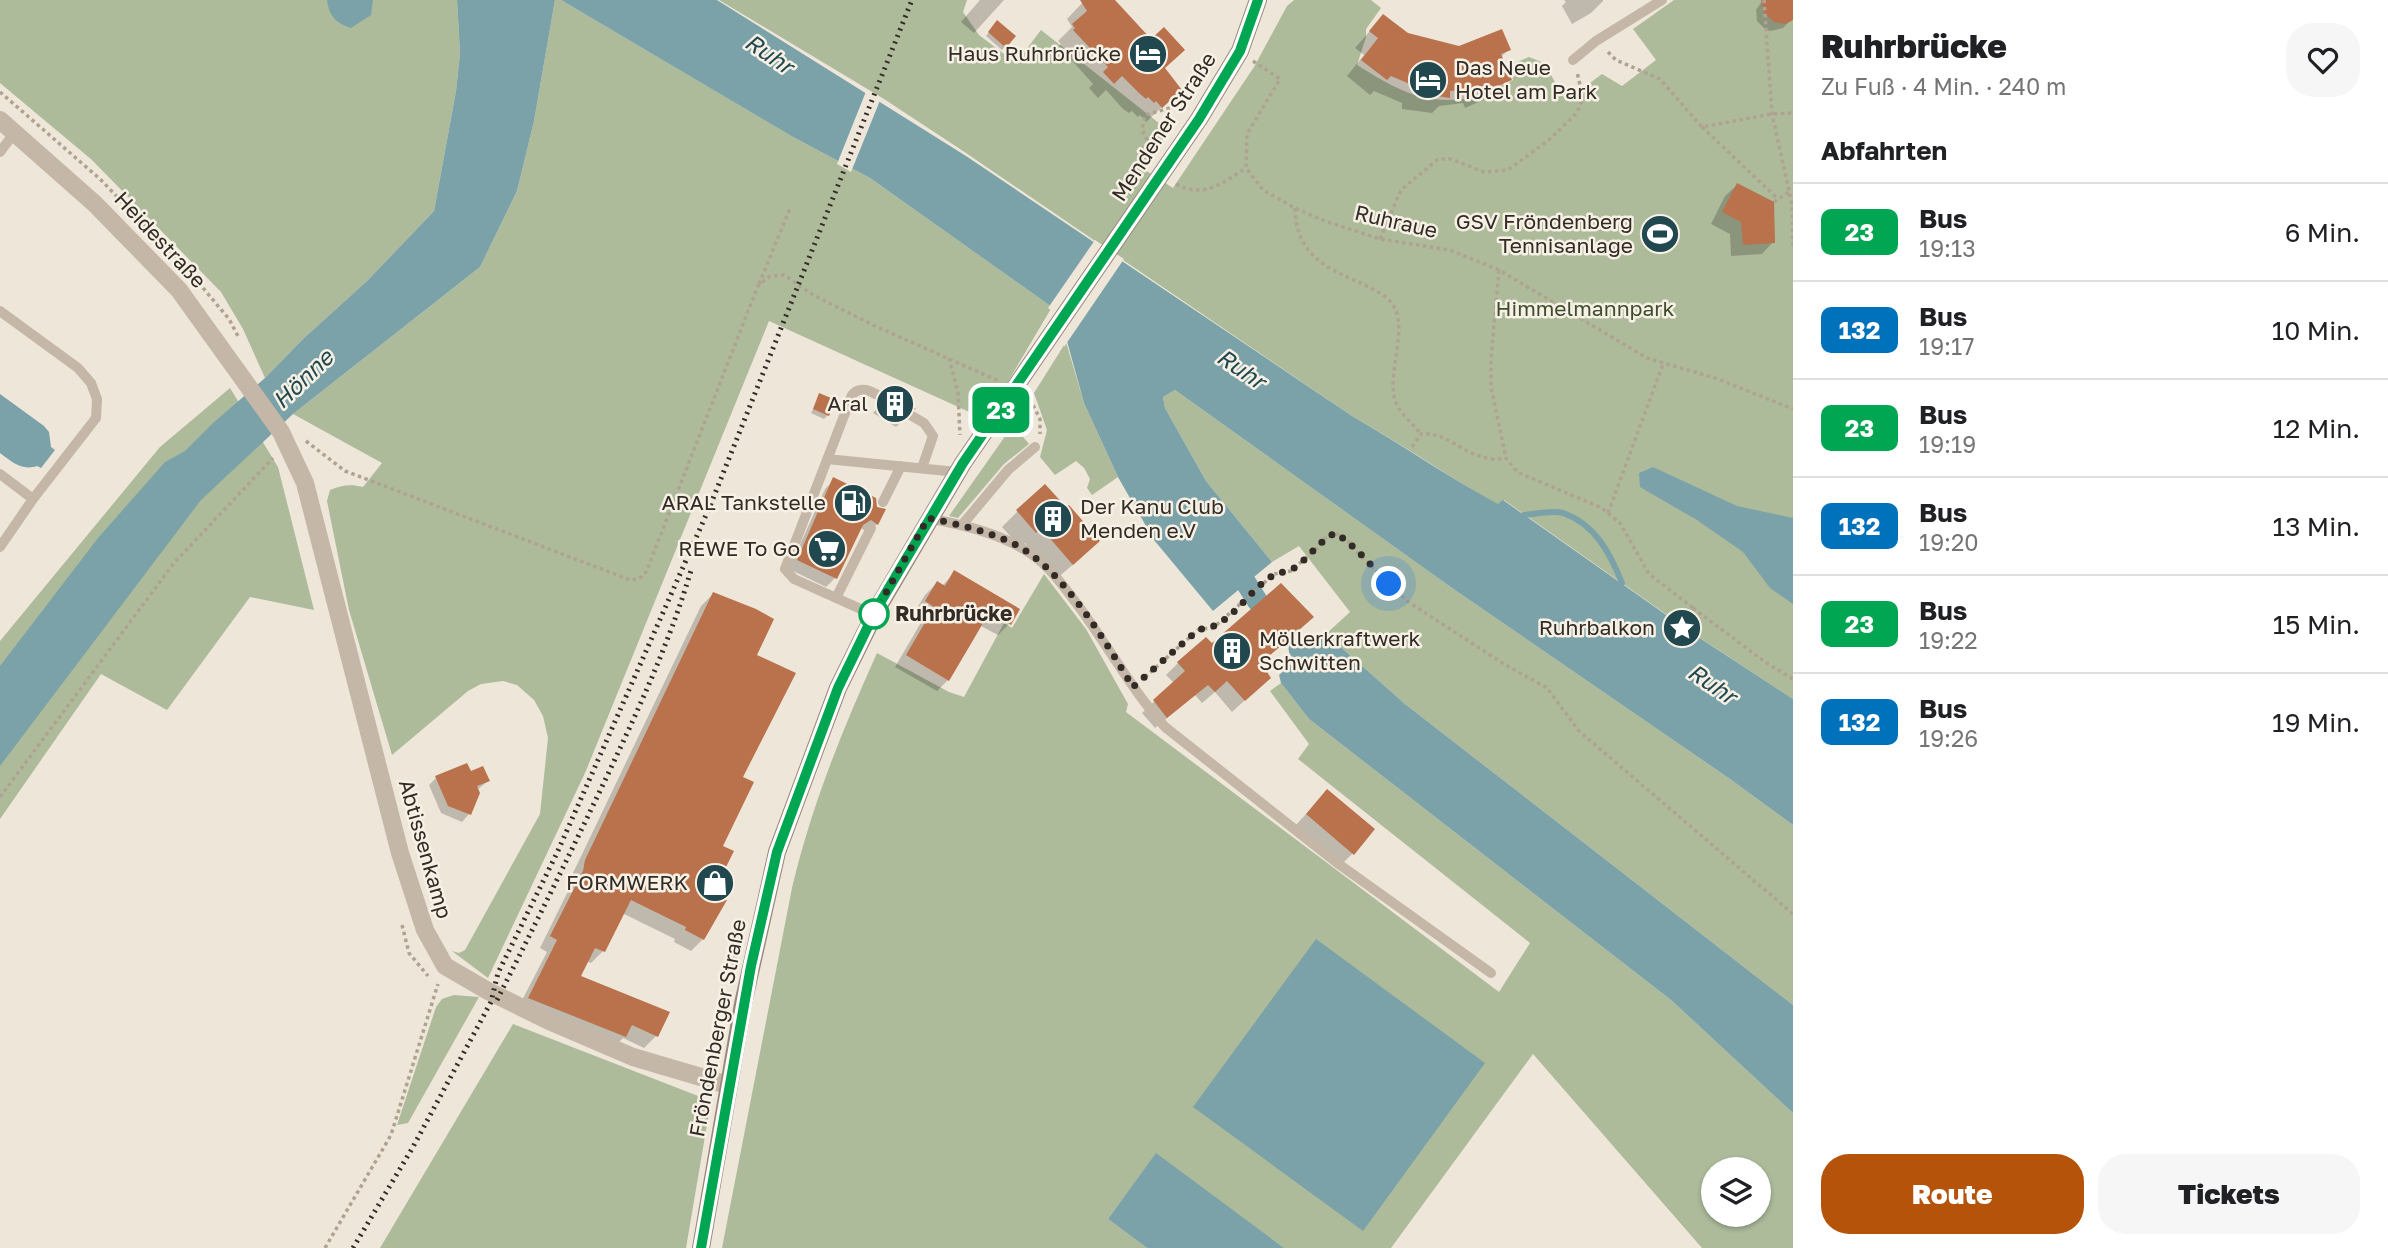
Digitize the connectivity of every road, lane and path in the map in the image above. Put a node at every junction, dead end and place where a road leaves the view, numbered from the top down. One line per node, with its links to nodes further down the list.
1 (1258, 0): 5 (main road, Mendener Straße)
2 (1662, 0): 4 (lane)
3 (1764, 0): 8 (path)
4 (1596, 41): 6 (lane); 11 (path)
5 (1240, 51): 9 (main road, Mendener Straße); 15 (path)
6 (1573, 60): 20 (path)
7 (1793, 113): 8 (path)
8 (1772, 114): 11 (path); 17 (path)
9 (1199, 119): 13 (path); 23 (main road, Mendener Straße)
10 (0, 120): 12 (street, Heidestraße)
11 (1702, 127): 17 (path)
12 (15, 132): 14 (lane); 31 (street, Heidestraße)
13 (1146, 141)
14 (0, 152)
15 (1246, 168): 16 (path); 19 (path, Ruhraue)
16 (1168, 179)
17 (1789, 192): 21 (path)
18 (791, 206): 24 (path)
19 (1295, 208): 20 (path, Ruhraue); 30 (path)
20 (1380, 239): 22 (path, Ruhraue)
21 (1793, 247)
22 (1499, 270): 26 (path, Ruhraue); 35 (path)
23 (1095, 272): 39 (main road, Fröndenberger Straße)
24 (758, 286): 31 (path); 32 (path)
25 (0, 311): 41 (lane)
26 (1663, 364): 28 (path, Ruhraue); 43 (path)
27 (881, 397): 36 (lane)
28 (1793, 409)
29 (912, 416): 38 (lane)
30 (1421, 434): 34 (path); 35 (path)
31 (285, 438): 54 (path); 56 (street, Abtissenkamp)
32 (960, 438)
33 (1035, 447): 45 (lane)
34 (1412, 447)
35 (1506, 458): 43 (path)
36 (827, 459): 37 (lane); 48 (lane)
37 (901, 466): 38 (lane); 42 (lane)
38 (922, 468): 39 (lane)
39 (957, 471): 44 (main road, Fröndenberger Straße)
40 (0, 474): 41 (lane)
41 (33, 499): 47 (lane)
42 (883, 502)
43 (1607, 513): 49 (path)
44 (928, 518): 45 (lane); 50 (main road, Fröndenberger Straße)
45 (962, 525): 53 (lane)
46 (871, 528): 48 (lane)
47 (0, 547)
48 (836, 598): 50 (lane)
49 (1693, 608): 51 (path); 52 (path)
50 (874, 615): 58 (main road, Fröndenberger Straße)
51 (1682, 628)
52 (1793, 679)
53 (1133, 687): 55 (path); 57 (lane)
54 (0, 797)
55 (1793, 915)
56 (445, 966): 58 (street); 59 (path)
57 (1491, 973)
58 (728, 1084): 60 (main road, Fröndenberger Straße)
59 (325, 1248)
60 (701, 1248)

